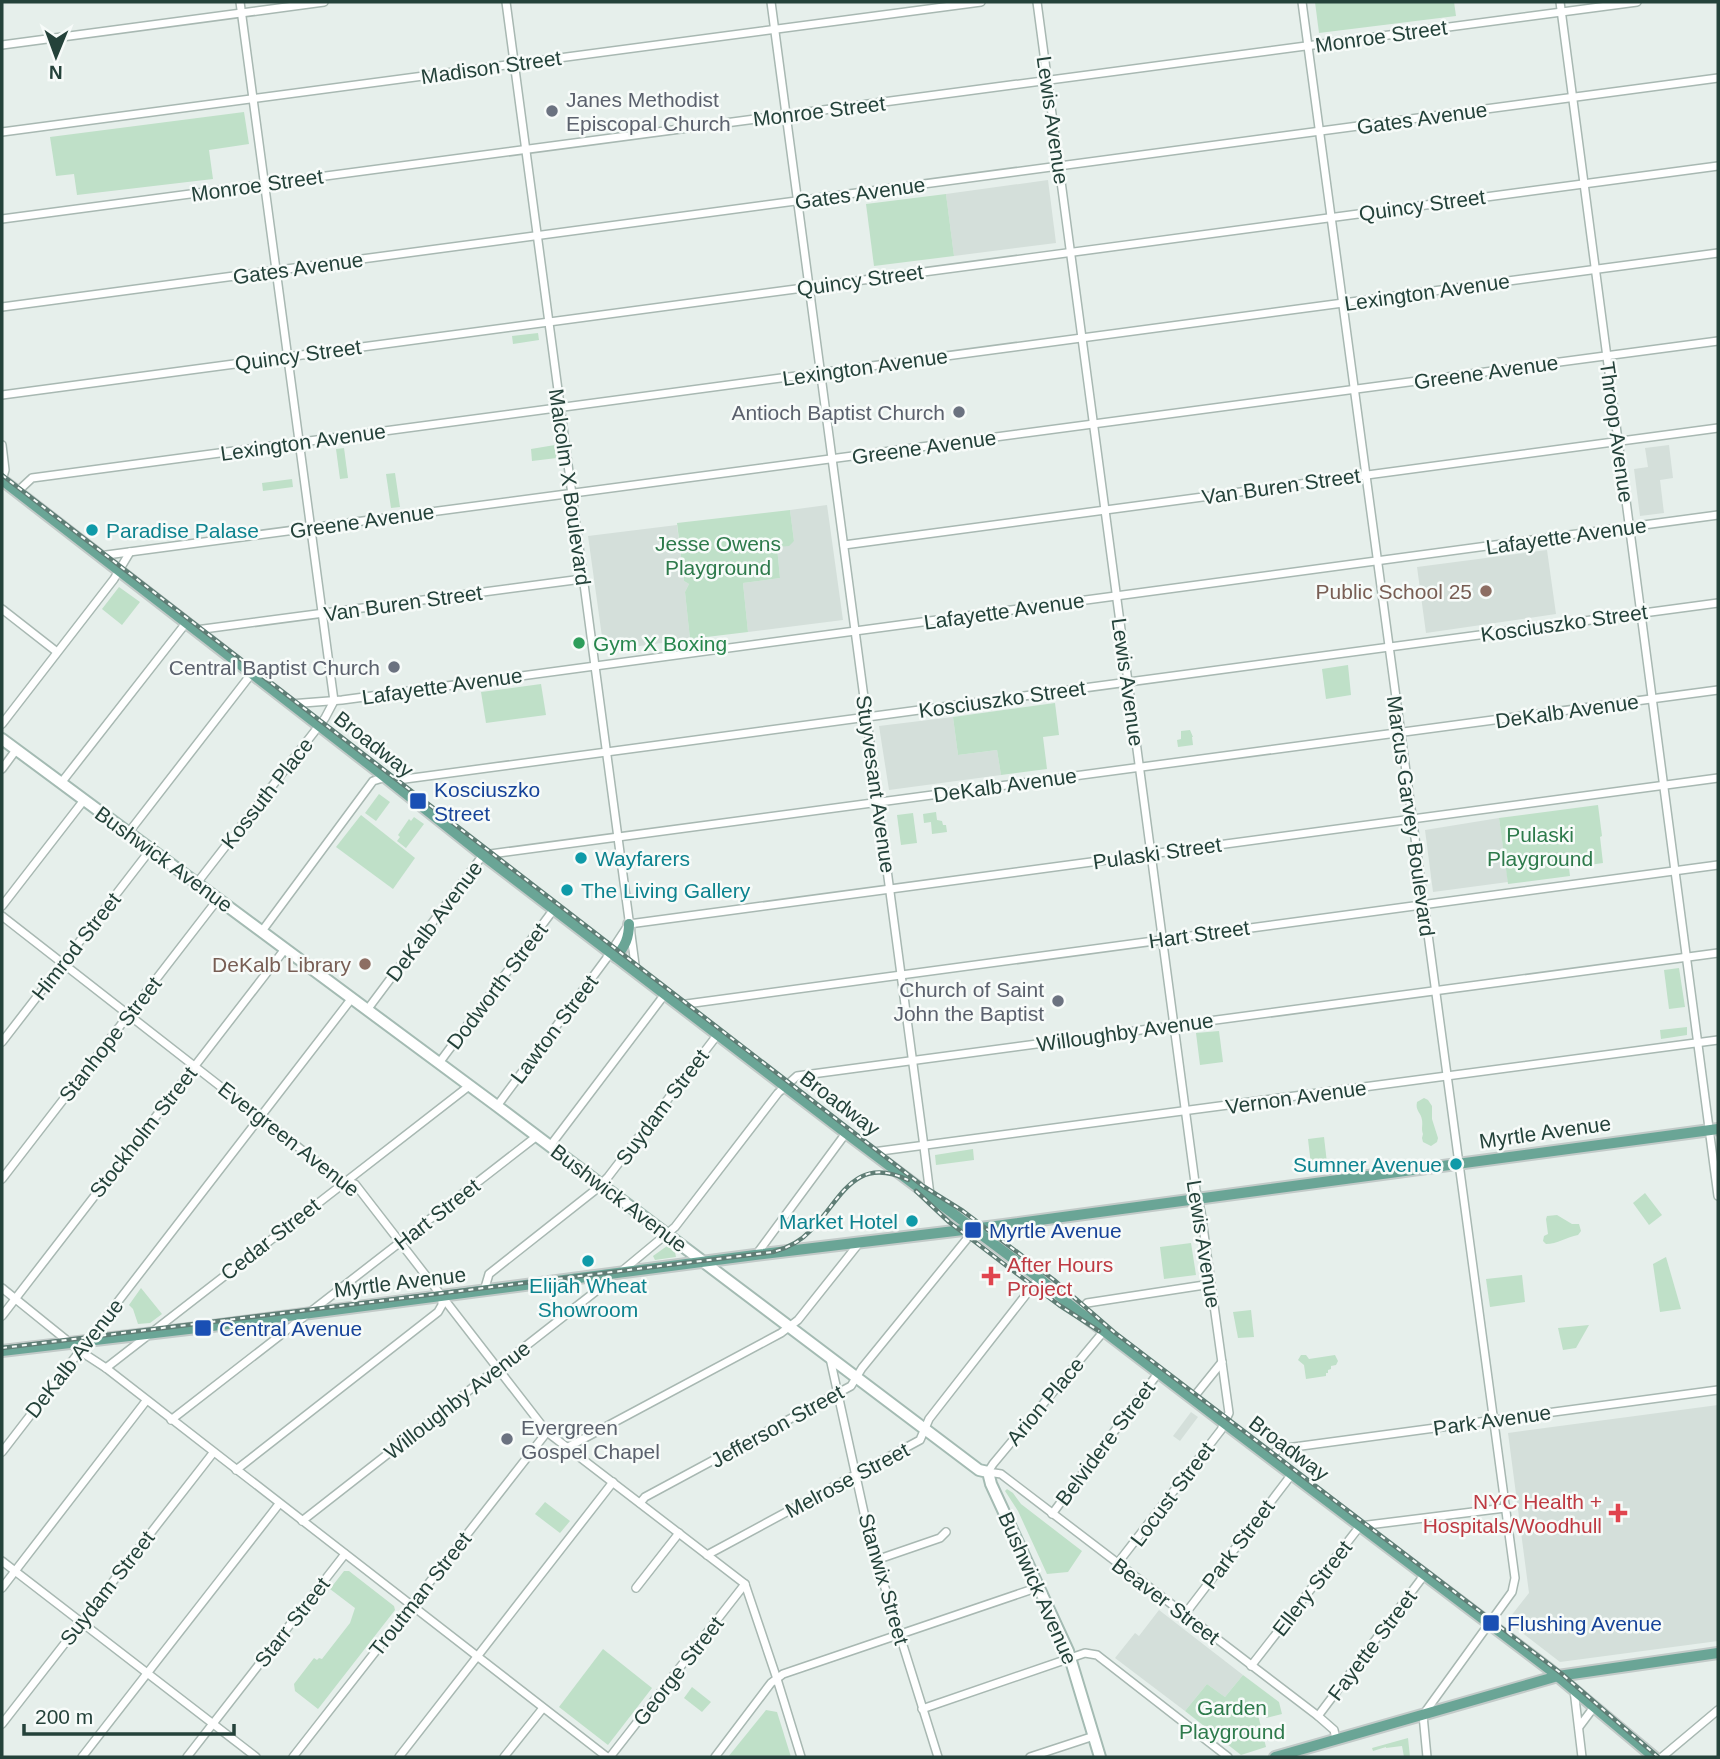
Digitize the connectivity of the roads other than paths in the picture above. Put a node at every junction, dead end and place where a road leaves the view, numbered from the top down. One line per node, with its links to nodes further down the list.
1 (240, 2): 11 (street)
2 (324, 2): 11 (street)
3 (506, 2): 15 (street, Malcolm X Boulevard)
4 (771, 2): 12 (street)
5 (981, 2): 12 (street, Madison Street)
6 (1037, 2): 17 (street, Lewis Avenue)
7 (1302, 2): 14 (street, Marcus Garvey Boulevard)
8 (1560, 2): 10 (street, Throop Avenue)
9 (1637, 2): 10 (street, Monroe Street)
10 (1561, 12): 14 (street, Monroe Street); 18 (street, Throop Avenue)
11 (242, 13): 13 (street); 19 (street)
12 (775, 29): 15 (street, Madison Street); 20 (street)
13 (2, 45)
14 (1308, 47): 17 (street, Monroe Street); 22 (street, Marcus Garvey Boulevard)
15 (514, 64): 19 (street, Madison Street); 23 (street, Malcolm X Boulevard)
16 (1718, 78): 18 (street, Gates Avenue)
17 (1047, 80): 20 (street, Monroe Street); 24 (street, Lewis Avenue)
18 (1573, 97): 22 (street, Gates Avenue); 27 (street, Throop Avenue)
19 (253, 99): 21 (street, Madison Street); 26 (street)
20 (786, 115): 23 (street, Monroe Street); 28 (street)
21 (2, 132)
22 (1320, 132): 24 (street, Gates Avenue); 29 (street, Marcus Garvey Boulevard)
23 (525, 150): 26 (street, Monroe Street); 31 (street, Malcolm X Boulevard)
24 (1059, 166): 28 (street, Gates Avenue); 32 (street, Lewis Avenue)
25 (1718, 166): 27 (street, Quincy Street)
26 (265, 184): 30 (street, Monroe Street); 35 (street)
27 (1584, 184): 29 (street, Quincy Street); 34 (street, Throop Avenue)
28 (798, 201): 31 (street, Gates Avenue); 36 (street)
29 (1331, 217): 32 (street, Quincy Street); 37 (street, Marcus Garvey Boulevard)
30 (2, 219)
31 (537, 236): 35 (street, Gates Avenue); 39 (street, Malcolm X Boulevard)
32 (1070, 252): 36 (street, Quincy Street); 40 (street, Lewis Avenue)
33 (1718, 253): 34 (street, Lexington Avenue)
34 (1595, 270): 37 (street, Lexington Avenue); 42 (street, Throop Avenue)
35 (276, 271): 38 (street, Gates Avenue); 43 (street)
36 (809, 287): 39 (street, Quincy Street); 44 (street, Stuyvesant Avenue)
37 (1343, 303): 40 (street, Lexington Avenue); 45 (street, Marcus Garvey Boulevard)
38 (2, 307)
39 (548, 322): 43 (street, Quincy Street); 47 (street, Malcolm X Boulevard)
40 (1082, 338): 44 (street, Lexington Avenue); 48 (street, Lewis Avenue)
41 (1718, 341): 42 (street, Greene Avenue)
42 (1607, 355): 45 (street, Greene Avenue); 50 (street, Throop Avenue)
43 (288, 357): 46 (street, Quincy Street); 51 (street)
44 (821, 374): 47 (street, Lexington Avenue); 53 (street, Stuyvesant Avenue)
45 (1354, 389): 48 (street, Greene Avenue); 54 (street, Marcus Garvey Boulevard)
46 (2, 395)
47 (559, 408): 51 (street, Lexington Avenue); 57 (street, Malcolm X Boulevard)
48 (1093, 424): 53 (street, Greene Avenue); 58 (street, Lewis Avenue)
49 (1718, 428): 50 (street, Van Buren Street)
50 (1618, 441): 54 (street, Van Buren Street); 60 (street, Throop Avenue)
51 (299, 443): 56 (street, Lexington Avenue); 61 (street)
52 (2, 445): 55 (street)
53 (832, 459): 57 (street, Greene Avenue); 62 (street, Stuyvesant Avenue)
54 (1366, 475): 58 (street, Van Buren Street); 65 (street, Marcus Garvey Boulevard)
55 (2, 480): 56 (main road, Broadway)
56 (17, 492): 64 (main road, Broadway)
57 (571, 494): 61 (street, Greene Avenue); 67 (street, Malcolm X Boulevard)
58 (1105, 510): 62 (street, Van Buren Street); 68 (street, Lewis Avenue)
59 (1718, 515): 60 (street, Lafayette Avenue)
60 (1630, 527): 65 (street, Lafayette Avenue); 71 (street, Throop Avenue)
61 (311, 528): 63 (street, Greene Avenue); 72 (street)
62 (844, 545): 76 (street, Stuyvesant Avenue)
63 (130, 552): 64 (street, Greene Avenue); 66 (street)
64 (99, 556): 66 (main road, Broadway)
65 (1377, 561): 68 (street, Lafayette Avenue); 78 (street, Marcus Garvey Boulevard)
66 (118, 570): 73 (main road, Broadway); 79 (street)
67 (582, 579): 72 (street, Van Buren Street); 80 (street, Malcolm X Boulevard)
68 (1116, 596): 76 (street, Lafayette Avenue); 82 (street, Lewis Avenue)
69 (1718, 603): 71 (street, Kosciuszko Street)
70 (2, 609): 79 (street)
71 (1641, 613): 78 (street, Kosciuszko Street); 84 (street, Throop Avenue)
72 (323, 614): 74 (street, Van Buren Street); 85 (street)
73 (186, 623): 75 (main road, Broadway); 99 (street)
74 (223, 627): 75 (street, Van Buren Street); 77 (street)
75 (196, 631): 77 (main road, Broadway)
76 (855, 631): 80 (street, Lafayette Avenue); 87 (street, Stuyvesant Avenue)
77 (212, 643): 81 (main road, Broadway)
78 (1389, 647): 82 (street, Kosciuszko Street); 90 (street, Marcus Garvey Boulevard)
79 (57, 652): 88 (street)
80 (594, 665): 85 (street, Lafayette Avenue); 93 (street, Malcolm X Boulevard)
81 (252, 673): 86 (main road, Broadway); 105 (street)
82 (1128, 682): 87 (street, Kosciuszko Street); 94 (street, Lewis Avenue)
83 (1718, 690): 84 (street, DeKalb Avenue)
84 (1652, 699): 90 (street, DeKalb Avenue); 100 (street, Throop Avenue)
85 (334, 701): 86 (street, Lafayette Avenue); 89 (street, Kossuth Place)
86 (290, 704): 89 (main road, Broadway)
87 (867, 716): 93 (street, Kosciuszko Street); 103 (street, Stuyvesant Avenue)
88 (2, 724)
89 (319, 726): 98 (main road, Broadway); 112 (street, Kossuth Place)
90 (1400, 733): 94 (street, DeKalb Avenue); 104 (street, Marcus Garvey Boulevard)
91 (2, 739): 92 (main road, Bushwick Avenue)
92 (16, 750): 95 (street); 99 (main road, Bushwick Avenue)
93 (605, 751): 96 (street, Kosciuszko Street); 106 (street, Malcolm X Boulevard)
94 (1139, 768): 103 (street, DeKalb Avenue); 108 (street, Lewis Avenue)
95 (2, 769)
96 (410, 778): 98 (street, Kosciuszko Street); 101 (street)
97 (1718, 778): 100 (street, Pulaski Street)
98 (388, 779): 101 (main road, Broadway); 120 (street)
99 (61, 783): 102 (main road, Bushwick Avenue)
100 (1664, 785): 104 (street, Pulaski Street); 111 (street, Throop Avenue)
101 (405, 793): 109 (main road, Broadway)
102 (84, 800): 105 (main road, Bushwick Avenue); 116 (street)
103 (878, 802): 106 (street, DeKalb Avenue); 113 (street, Stuyvesant Avenue)
104 (1412, 819): 108 (street, Pulaski Street); 115 (street, Marcus Garvey Boulevard)
105 (129, 832): 107 (main road, Bushwick Avenue)
106 (617, 837): 109 (street, DeKalb Avenue); 119 (street, Malcolm X Boulevard)
107 (151, 849): 112 (main road, Bushwick Avenue); 126 (street, Himrod Street)
108 (1151, 853): 113 (street, Pulaski Street); 121 (street, Lewis Avenue)
109 (483, 855): 117 (main road, Broadway); 133 (street, DeKalb Avenue)
110 (1718, 865): 111 (street, Hart Street)
111 (1675, 871): 115 (street, Hart Street); 125 (street, Throop Avenue)
112 (197, 883): 114 (main road, Bushwick Avenue)
113 (890, 888): 119 (street, Pulaski Street); 128 (street, Stuyvesant Avenue)
114 (218, 899): 120 (main road, Bushwick Avenue); 134 (street, Stanhope Street)
115 (1423, 905): 121 (street, Hart Street); 129 (street, Marcus Garvey Boulevard)
116 (2, 906)
117 (554, 909): 124 (main road, Broadway); 141 (street, Dodworth Street)
118 (2, 916): 126 (street, Evergreen Avenue)
119 (629, 924): 124 (main road); 127 (street, Malcolm X Boulevard)
120 (262, 931): 122 (main road, Bushwick Avenue)
121 (1162, 939): 128 (street, Hart Street); 135 (street, Lewis Avenue)
122 (285, 949): 131 (main road, Bushwick Avenue); 142 (street, Stockholm Street)
123 (1718, 953): 125 (street, Willoughby Avenue)
124 (613, 954): 127 (main road, Broadway); 146 (street, Lawton Street)
125 (1686, 957): 129 (street, Willoughby Avenue); 139 (street, Throop Avenue)
126 (62, 963): 134 (street, Evergreen Avenue); 138 (street, Himrod Street)
127 (636, 972): 130 (main road, Broadway)
128 (901, 974): 132 (street, Hart Street); 140 (street, Stuyvesant Avenue)
129 (1435, 990): 135 (street, Willoughby Avenue); 143 (street, Marcus Garvey Boulevard)
130 (665, 994): 132 (main road, Broadway); 152 (street)
131 (352, 998): 133 (main road, Bushwick Avenue); 148 (street, DeKalb Avenue)
132 (679, 1005): 136 (main road, Broadway)
133 (367, 1010): 141 (main road, Bushwick Avenue)
134 (129, 1015): 142 (street, Evergreen Avenue); 156 (street, Stanhope Street)
135 (1174, 1025): 140 (street, Willoughby Avenue); 147 (street, Lewis Avenue)
136 (718, 1034): 145 (main road, Broadway); 158 (street, Suydam Street)
137 (1718, 1040): 139 (street, Vernon Avenue)
138 (2, 1042)
139 (1698, 1043): 143 (street, Vernon Avenue); 149 (street, Throop Avenue)
140 (913, 1060): 145 (street, Willoughby Avenue); 153 (street, Stuyvesant Avenue)
141 (439, 1063): 144 (main road, Bushwick Avenue)
142 (194, 1066): 148 (street, Evergreen Avenue); 175 (street, Stockholm Street)
143 (1446, 1077): 147 (street, Vernon Avenue); 155 (street, Marcus Garvey Boulevard)
144 (469, 1086): 146 (main road, Bushwick Avenue); 157 (street, Cedar Street)
145 (785, 1086): 150 (main road, Broadway); 163 (street, Willoughby Avenue)
146 (497, 1106): 151 (main road, Bushwick Avenue)
147 (1185, 1111): 153 (street, Vernon Avenue); 161 (street, Lewis Avenue)
148 (260, 1118): 157 (street, Evergreen Avenue); 182 (street, DeKalb Avenue)
149 (1714, 1129): 155 (main road, Myrtle Avenue); 160 (street, Throop Avenue)
150 (846, 1133): 154 (main road, Broadway); 166 (street)
151 (537, 1136): 152 (main road, Bushwick Avenue); 164 (street, Hart Street)
152 (550, 1146): 158 (main road, Bushwick Avenue)
153 (924, 1146): 154 (street, Vernon Avenue); 159 (street, Stuyvesant Avenue)
154 (873, 1152): 159 (main road, Broadway)
155 (1458, 1163): 161 (main road, Myrtle Avenue); 197 (street, Marcus Garvey Boulevard)
156 (2, 1179)
157 (346, 1181): 164 (street, Evergreen Avenue); 181 (street, Cedar Street)
158 (601, 1184): 163 (main road, Bushwick Avenue); 173 (street, Suydam Street)
159 (930, 1195): 162 (main road, Broadway)
160 (1718, 1196)
161 (1198, 1198): 162 (main road, Myrtle Avenue); 171 (street, Lewis Avenue)
162 (975, 1228): 165 (main road, Myrtle Avenue); 170 (main road, Broadway); 191 (street, Jefferson Street)
163 (668, 1234): 167 (main road, Bushwick Avenue); 168 (street, Willoughby Avenue)
164 (400, 1242): 174 (street, Evergreen Avenue); 177 (street, Hart Street)
165 (860, 1242): 166 (main road, Myrtle Avenue); 179 (street)
166 (755, 1255): 167 (main road, Myrtle Avenue)
167 (705, 1262): 168 (main road, Myrtle Avenue); 179 (main road, Bushwick Avenue)
168 (620, 1274): 169 (main road, Myrtle Avenue)
169 (605, 1275): 173 (main road, Myrtle Avenue); 189 (street, Willoughby Avenue)
170 (1039, 1278): 176 (main road, Broadway); 199 (street, Melrose Street)
171 (1211, 1284): 176 (street); 187 (street, Lewis Avenue)
172 (2, 1289): 175 (street)
173 (485, 1291): 174 (main road, Myrtle Avenue)
174 (442, 1297): 177 (main road, Myrtle Avenue); 189 (street, Evergreen Avenue); 205 (street)
175 (15, 1299): 178 (street, Stockholm Street); 183 (street)
176 (1079, 1312): 180 (main road, Broadway)
177 (309, 1313): 181 (main road, Myrtle Avenue); 196 (street, Hart Street)
178 (2, 1316)
179 (789, 1326): 186 (main road, Bushwick Avenue); 201 (street)
180 (1104, 1331): 190 (main road, Broadway); 206 (street, Arion Place)
181 (148, 1334): 182 (main road, Myrtle Avenue); 188 (street, Cedar Street)
182 (88, 1341): 183 (main road, Myrtle Avenue); 185 (street, DeKalb Avenue)
183 (71, 1343): 184 (main road, Myrtle Avenue); 185 (street)
184 (2, 1351)
185 (80, 1351): 188 (street); 202 (street, DeKalb Avenue)
186 (830, 1357): 191 (main road, Bushwick Avenue); 193 (street, Stanwix Street)
187 (1222, 1362): 194 (street); 198 (street, Lewis Avenue)
188 (106, 1368): 195 (street)
189 (498, 1368): 200 (street, Evergreen Avenue); 214 (street, Willoughby Avenue)
190 (1159, 1372): 194 (main road, Broadway); 213 (street, Belvidere Street)
191 (856, 1377): 193 (street, Jefferson Street); 199 (main road, Bushwick Avenue)
192 (1718, 1390): 197 (street, Park Avenue)
193 (838, 1394): 208 (street, Stanwix Street); 210 (street, Jefferson Street)
194 (1192, 1398): 198 (main road, Broadway)
195 (146, 1401): 196 (street); 223 (street)
196 (171, 1420): 203 (street)
197 (1492, 1420): 204 (street, Park Avenue); 212 (street, Marcus Garvey Boulevard)
198 (1224, 1423): 204 (main road, Broadway); 222 (street, Locust Street)
199 (925, 1429): 206 (main road, Bushwick Avenue); 208 (street, Melrose Street)
200 (547, 1432): 201 (street, Evergreen Avenue); 229 (street, Troutman Street)
201 (568, 1447): 209 (street, Evergreen Avenue)
202 (2, 1452)
203 (213, 1453): 205 (street); 231 (street, Suydam Street)
204 (1269, 1457): 207 (main road, Broadway)
205 (236, 1470): 211 (street)
206 (988, 1472): 213 (street, Beaver Street); 226 (main road, Bushwick Avenue)
207 (1292, 1474): 215 (main road, Broadway); 230 (street, Park Street)
208 (856, 1475): 219 (street, Melrose Street); 220 (street, Stanwix Street)
209 (613, 1482): 210 (street, Evergreen Avenue); 235 (street)
210 (640, 1503): 217 (street, Evergreen Avenue)
211 (279, 1504): 214 (street); 238 (street)
212 (1506, 1508): 215 (street, Ellery Street); 232 (street, Marcus Garvey Boulevard)
213 (1052, 1514): 222 (street, Beaver Street)
214 (302, 1521): 218 (street)
215 (1360, 1526): 224 (main road, Broadway); 237 (street, Ellery Street)
216 (946, 1532): 220 (street)
217 (679, 1533): 219 (street, Evergreen Avenue); 228 (street)
218 (345, 1554): 229 (street); 249 (street, Starr Street)
219 (707, 1555): 225 (street, Evergreen Avenue)
220 (876, 1560): 233 (street, Stanwix Street)
221 (2, 1561): 223 (street)
222 (1118, 1564): 230 (street, Beaver Street)
223 (15, 1571): 227 (street); 231 (street)
224 (1425, 1574): 232 (main road, Broadway); 247 (street, Fayette Street)
225 (745, 1584): 240 (street); 259 (street, George Street)
226 (1039, 1587): 233 (street); 236 (main road, Bushwick Avenue)
227 (2, 1588)
228 (636, 1588)
229 (411, 1605): 235 (street); 256 (street, Troutman Street)
230 (1185, 1614): 237 (street, Beaver Street)
231 (80, 1622): 238 (street); 248 (street, Suydam Street)
232 (1489, 1623): 239 (main road, Broadway); 246 (street, Marcus Garvey Boulevard)
233 (899, 1635): 240 (street); 244 (street, Stanwix Street)
234 (1718, 1654): 239 (main road)
235 (477, 1657): 243 (street); 257 (street)
236 (1071, 1658): 244 (street); 251 (main road, Bushwick Avenue); 265 (street)
237 (1251, 1666): 247 (street, Beaver Street)
238 (147, 1673): 249 (street); 253 (street)
239 (1558, 1676): 241 (main road, Broadway); 246 (main road)
240 (777, 1679): 260 (street); 261 (street)
241 (1574, 1689): 242 (main road, Broadway); 250 (street)
242 (1594, 1707): 250 (street); 269 (main road, Broadway)
243 (543, 1708): 258 (street); 259 (street)
244 (922, 1709): 262 (street, Stanwix Street)
245 (1718, 1710): 270 (street)
246 (1423, 1715): 252 (main road); 267 (street)
247 (1318, 1716): 252 (street, Beaver Street)
248 (2, 1724)
249 (213, 1724): 254 (street, Starr Street); 255 (street)
250 (1578, 1727): 268 (street)
251 (1094, 1736): 263 (street); 264 (main road, Bushwick Avenue)
252 (1336, 1739): 266 (main road)
253 (82, 1757)
254 (187, 1757)
255 (256, 1757)
256 (293, 1757)
257 (399, 1757)
258 (505, 1757)
259 (609, 1757)
260 (715, 1757)
261 (801, 1757)
262 (938, 1757)
263 (1030, 1757)
264 (1100, 1757)
265 (1228, 1757)
266 (1275, 1757)
267 (1427, 1757)
268 (1582, 1757)
269 (1654, 1757)
270 (1662, 1757)

